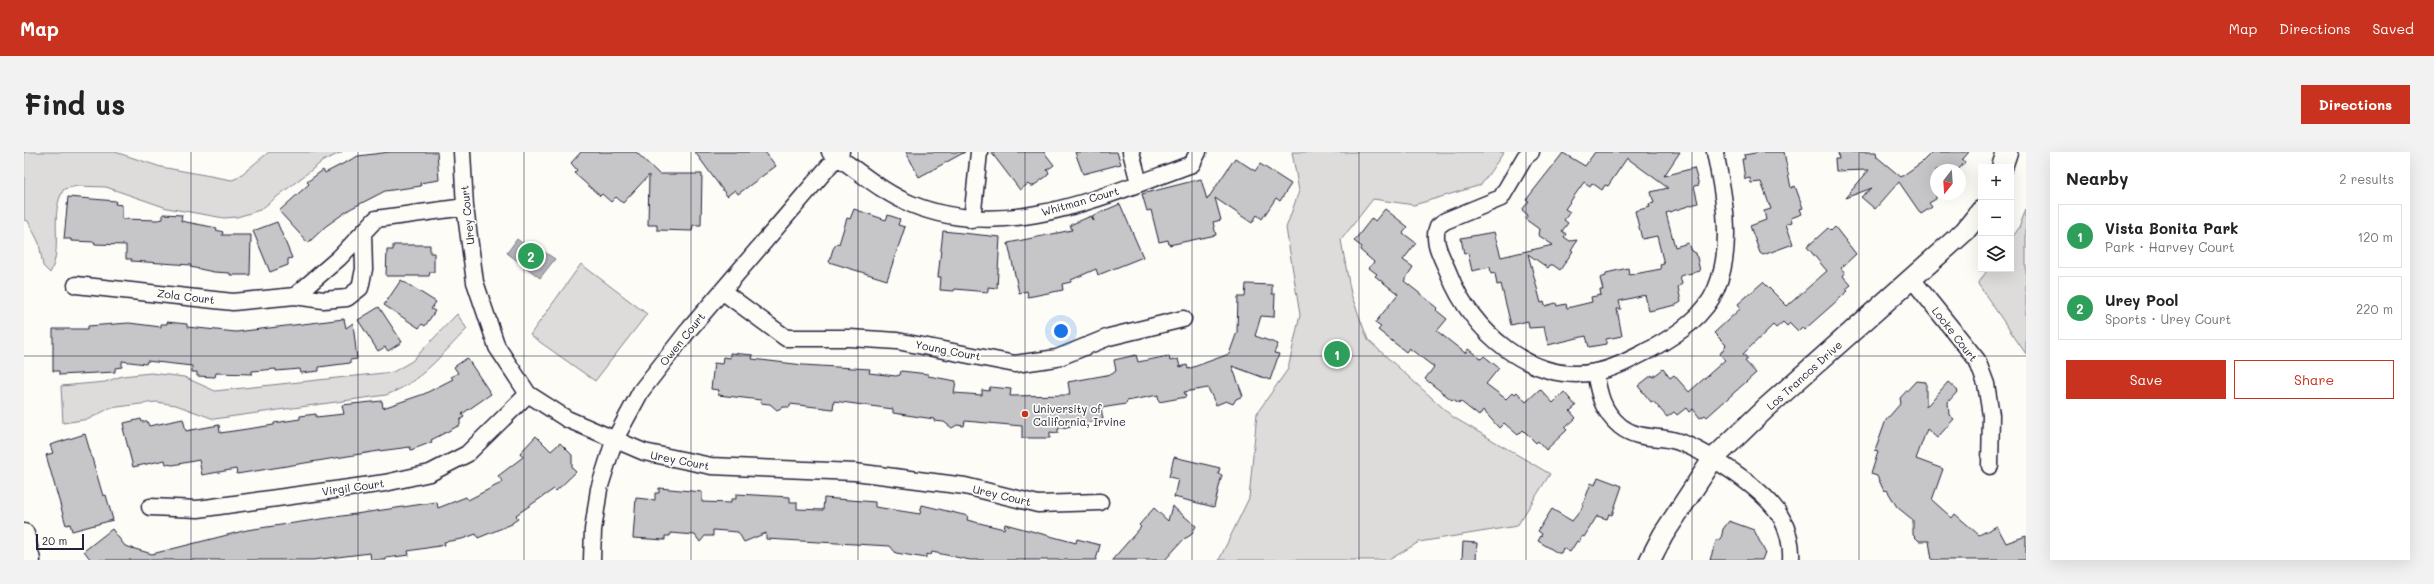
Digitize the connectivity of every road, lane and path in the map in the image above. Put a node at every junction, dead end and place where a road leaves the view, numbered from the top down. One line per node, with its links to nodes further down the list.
1 (462, 152): 11 (street, Urey Court)
2 (979, 152): 13 (street)
3 (1131, 152): 10 (street)
4 (1198, 152): 10 (street, Whitman Court)
5 (1531, 152): 20 (street)
6 (1715, 152): 20 (street)
7 (2007, 152): 9 (street)
8 (836, 154): 13 (street, Whitman Court); 17 (street, Owen Court)
9 (2003, 164)
10 (1139, 183): 13 (street, Whitman Court)
11 (465, 207): 14 (street); 21 (street, Urey Court)
12 (1978, 215): 15 (street, Los Trancos Drive)
13 (972, 220)
14 (363, 233): 18 (street); 18 (street, Zola Court)
15 (1912, 279): 23 (street, Los Trancos Drive); 24 (street, Locke Court)
16 (76, 284): 18 (street, Zola Court)
17 (722, 291): 19 (street, Young Court); 22 (street, Owen Court)
18 (296, 296)
19 (1183, 319)
20 (1595, 372): 23 (street)
21 (528, 394): 22 (street, Urey Court); 26 (street, Virgil Court)
22 (614, 441): 25 (street, Urey Court); 29 (street, Owen Court)
23 (1713, 459): 30 (street, Los Trancos Drive); 31 (street)
24 (1990, 466)
25 (1100, 502)
26 (150, 507)
27 (24, 534): 28 (street)
28 (30, 560)
29 (592, 560)
30 (1650, 560)
31 (1791, 560)

